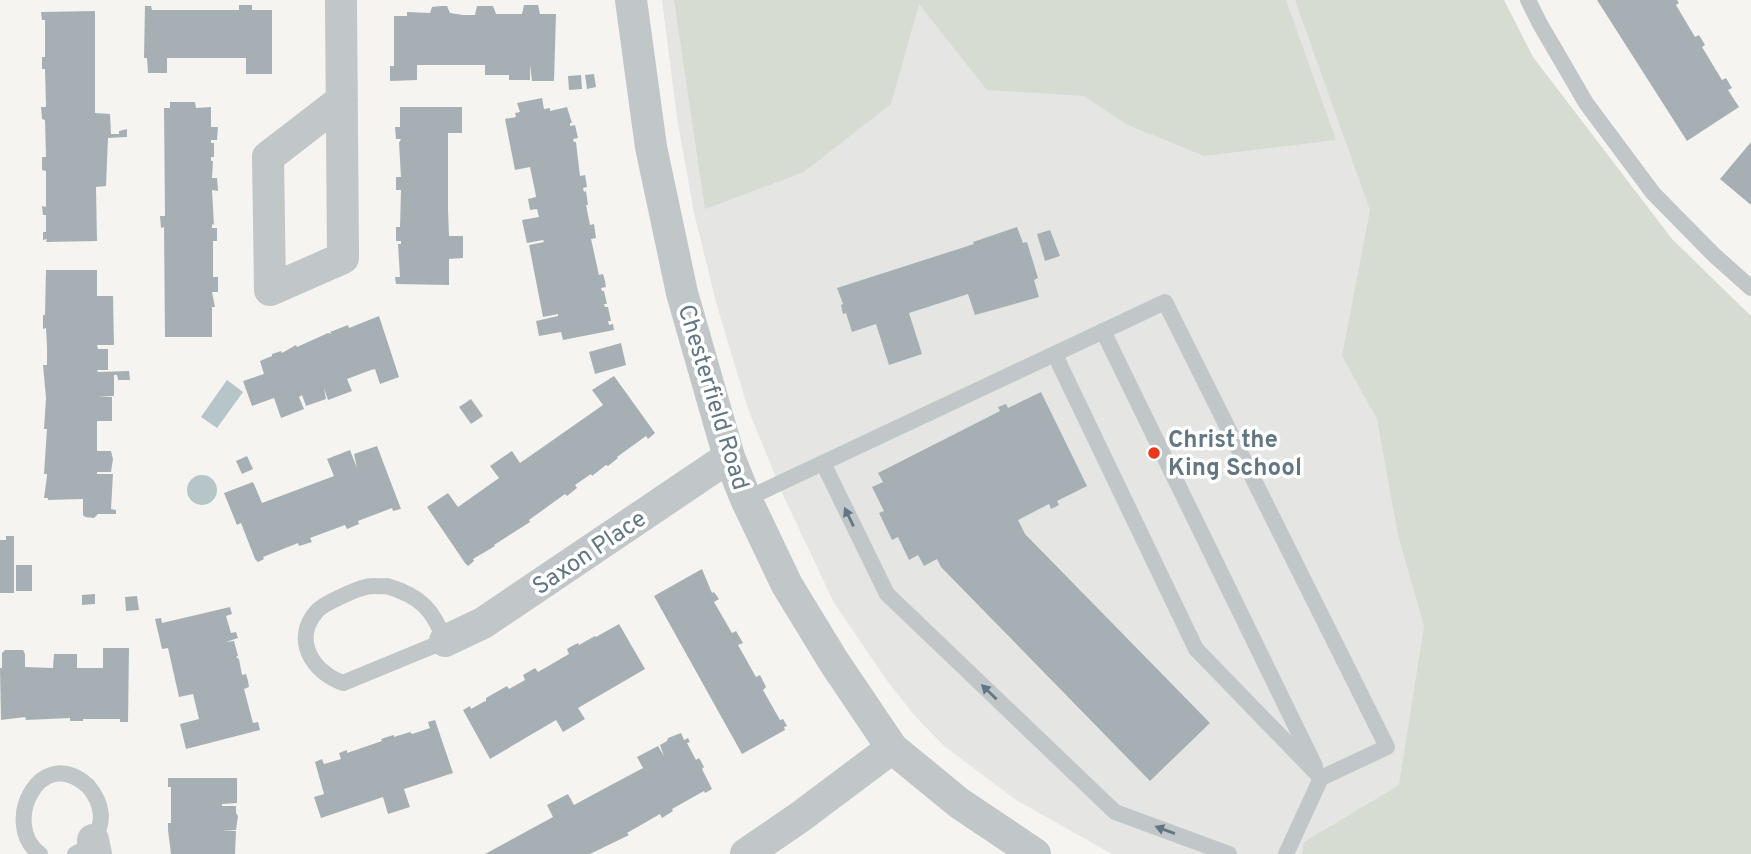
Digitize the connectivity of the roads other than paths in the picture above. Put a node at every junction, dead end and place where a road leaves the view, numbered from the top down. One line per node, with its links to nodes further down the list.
1 (341, 0): 4 (street)
2 (631, 0): 8 (street, Chesterfield Road)
3 (1528, 0): 5 (lane)
4 (342, 100): 4 (street)
5 (1751, 288)
6 (1103, 331): 7 (lane); 13 (lane); 13 (lane)
7 (1055, 355): 9 (lane); 13 (lane)
8 (729, 457): 10 (street, Chesterfield Road); 11 (street, Saxon Place)
9 (823, 463): 10 (lane); 18 (lane, one-way to 9)
10 (746, 499): 12 (street, Chesterfield Road)
11 (445, 641): 11 (lane)
12 (892, 748): 16 (street); 17 (street, Chesterfield Road)
13 (1321, 778): 19 (lane)
14 (88, 850): 15 (lane)
15 (40, 854)
16 (746, 854)
17 (1035, 854)
18 (1229, 854)
19 (1286, 854)

